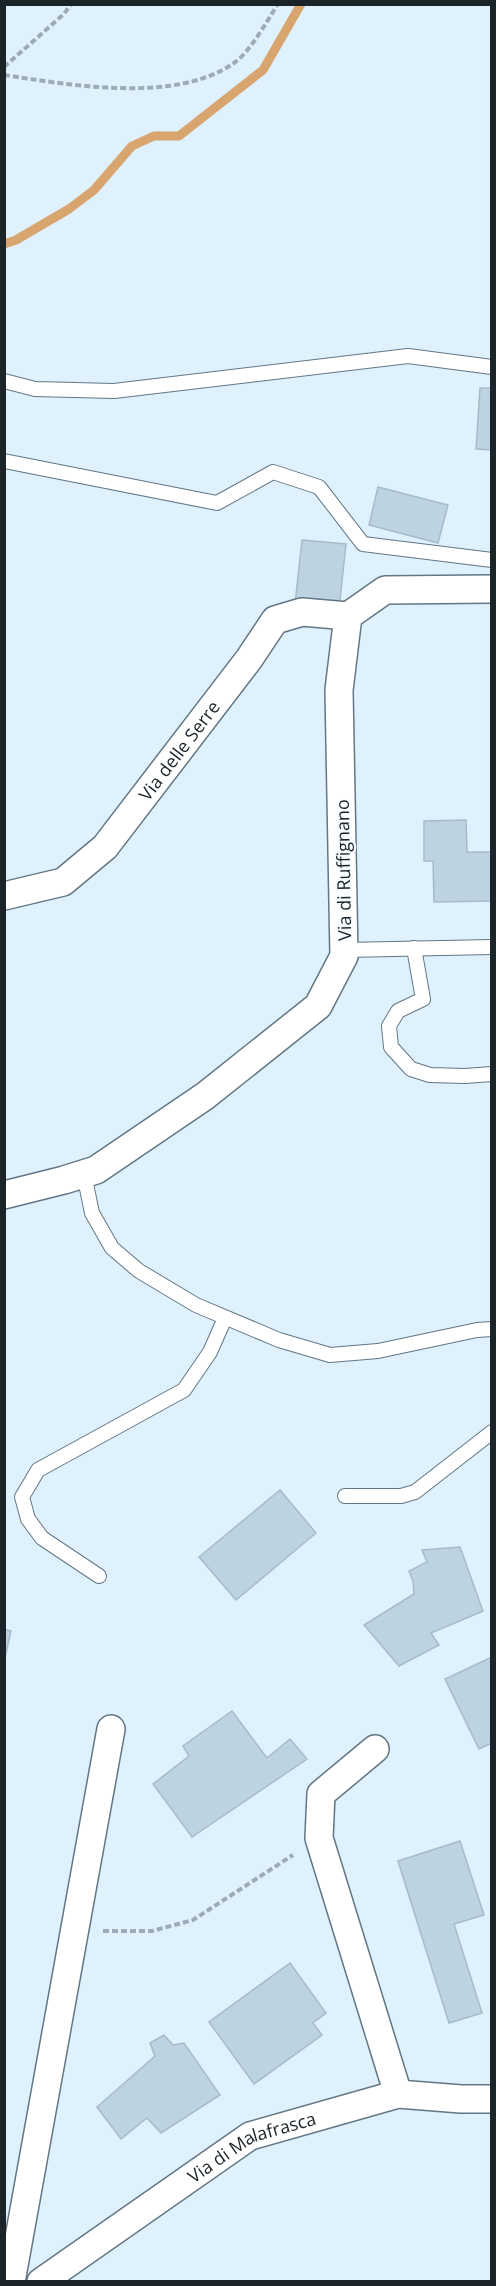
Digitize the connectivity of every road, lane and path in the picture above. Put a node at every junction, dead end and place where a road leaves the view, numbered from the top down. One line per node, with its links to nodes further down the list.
1 (71, 4): 3 (path)
2 (278, 4): 4 (path)
3 (4, 67)
4 (4, 75)
5 (492, 367): 6 (lane)
6 (4, 381)
7 (4, 461): 8 (lane)
8 (492, 560)
9 (492, 589): 10 (street)
10 (348, 616): 11 (street, Via delle Serre); 14 (street, Via di Ruffignano)
11 (4, 897)
12 (492, 947): 13 (lane)
13 (414, 948): 14 (lane); 15 (lane)
14 (344, 950): 16 (street, Via di Ruffignano)
15 (492, 1074)
16 (84, 1174): 17 (street, Via di Ruffignano); 18 (lane)
17 (4, 1195)
18 (225, 1318): 19 (lane); 22 (lane)
19 (492, 1329)
20 (492, 1432): 21 (lane)
21 (345, 1496)
22 (99, 1576)
23 (111, 1728): 26 (street)
24 (375, 1749): 25 (street)
25 (319, 1838): 26 (path); 27 (street)
26 (75, 1929): 29 (street)
27 (398, 2094): 28 (street, Via di Malafrasca); 30 (street, Via di Malafrasca)
28 (492, 2099)
29 (11, 2282)
30 (41, 2282)

